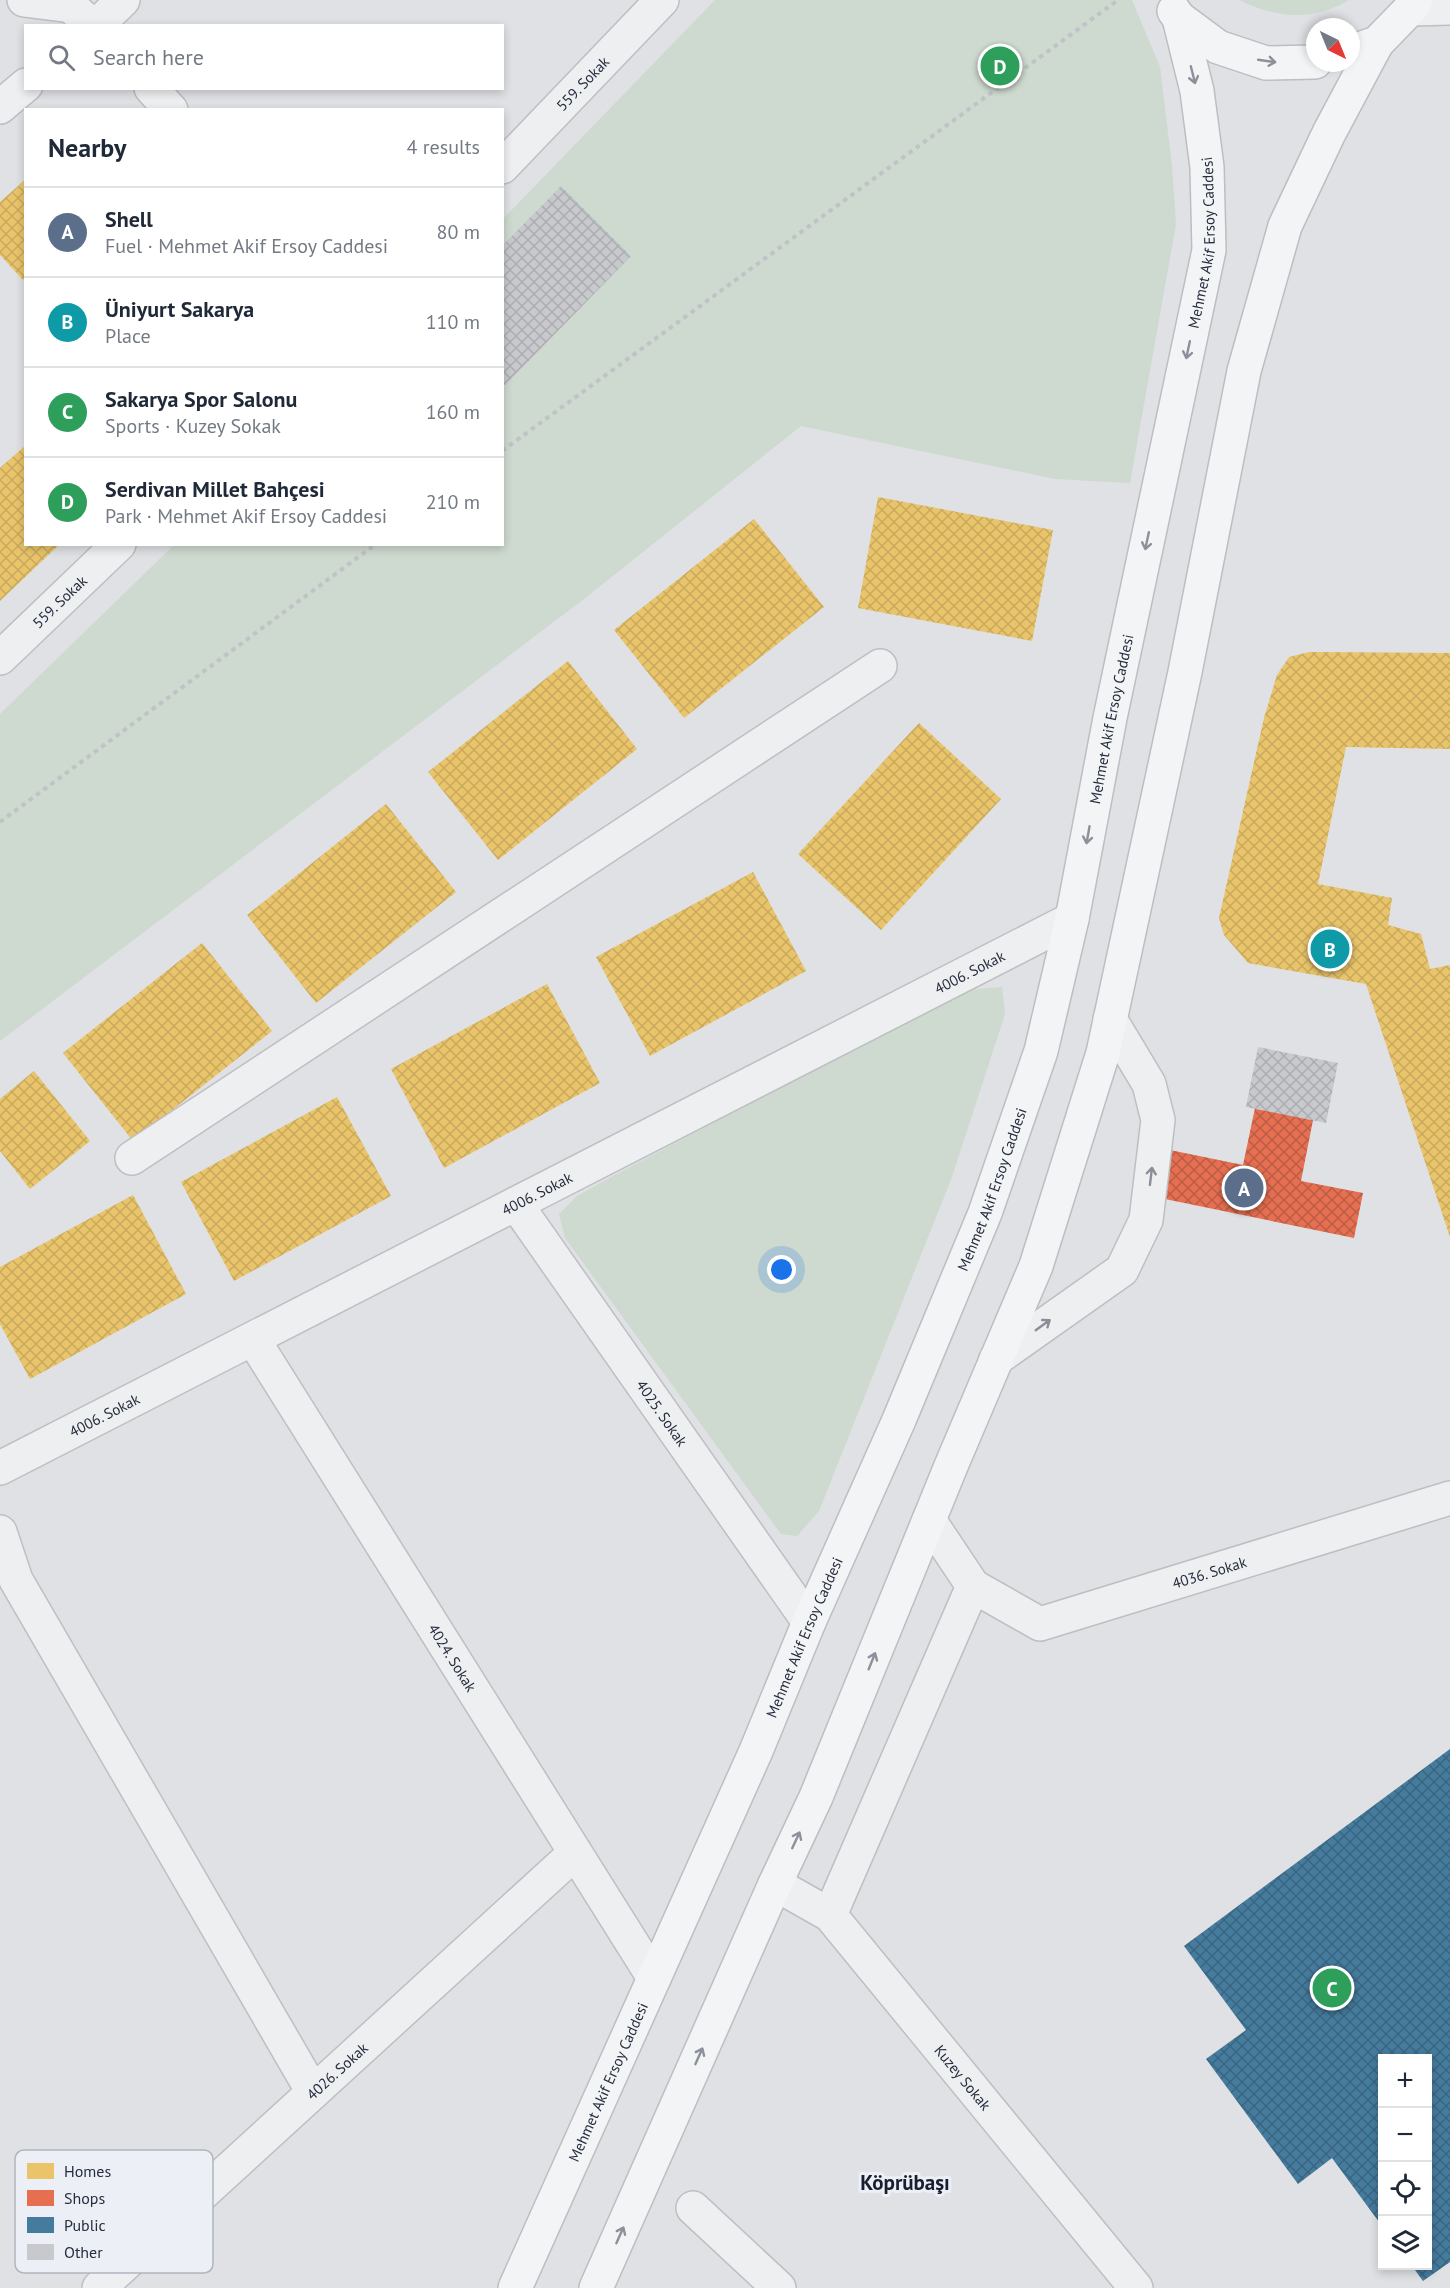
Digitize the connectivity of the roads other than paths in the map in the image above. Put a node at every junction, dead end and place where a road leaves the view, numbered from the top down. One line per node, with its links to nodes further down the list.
1 (24, 0): 7 (street)
2 (123, 0): 8 (street)
3 (662, 0): 15 (street, 559. Sokak)
4 (1413, 5): 5 (street); 9 (main road)
5 (1450, 8)
6 (1173, 9): 10 (main road, one-way to 10); 19 (main road, Mehmet Akif Ersoy Caddesi, one-way to 19)
7 (92, 24)
8 (96, 24)
9 (1364, 48): 20 (main road)
10 (1306, 62)
11 (24, 87): 13 (street)
12 (153, 90): 14 (street)
13 (0, 106)
14 (169, 108)
15 (504, 165)
16 (117, 546): 17 (street, 559. Sokak)
17 (0, 658)
18 (880, 666): 21 (street)
19 (1072, 919): 22 (street, 4006. Sokak); 30 (main road, Mehmet Akif Ersoy Caddesi)
20 (1110, 1018): 24 (main road); 24 (street, one-way to 20)
21 (132, 1158)
22 (516, 1204): 23 (street, 4006. Sokak); 30 (street, 4025. Sokak)
23 (253, 1339): 25 (street, 4006. Sokak); 31 (street, 4024. Sokak)
24 (996, 1359): 27 (main road)
25 (0, 1468)
26 (1450, 1498): 29 (street, 4036. Sokak)
27 (929, 1520): 29 (street); 32 (main road, one-way to 27)
28 (0, 1532): 35 (street)
29 (973, 1586): 33 (street)
30 (809, 1622): 34 (main road, Mehmet Akif Ersoy Caddesi)
31 (575, 1853): 34 (street, 4024. Sokak); 35 (street, 4026. Sokak)
32 (775, 1884): 33 (street, Kuzey Sokak); 41 (main road, one-way to 32)
33 (830, 1915): 43 (street, Kuzey Sokak)
34 (654, 1978): 40 (main road, Mehmet Akif Ersoy Caddesi)
35 (313, 2092): 36 (street, 4026. Sokak)
36 (213, 2184)
37 (693, 2208): 42 (street)
38 (115, 2273): 39 (street, 4026. Sokak)
39 (99, 2288)
40 (515, 2288)
41 (596, 2288)
42 (779, 2288)
43 (1136, 2288)

